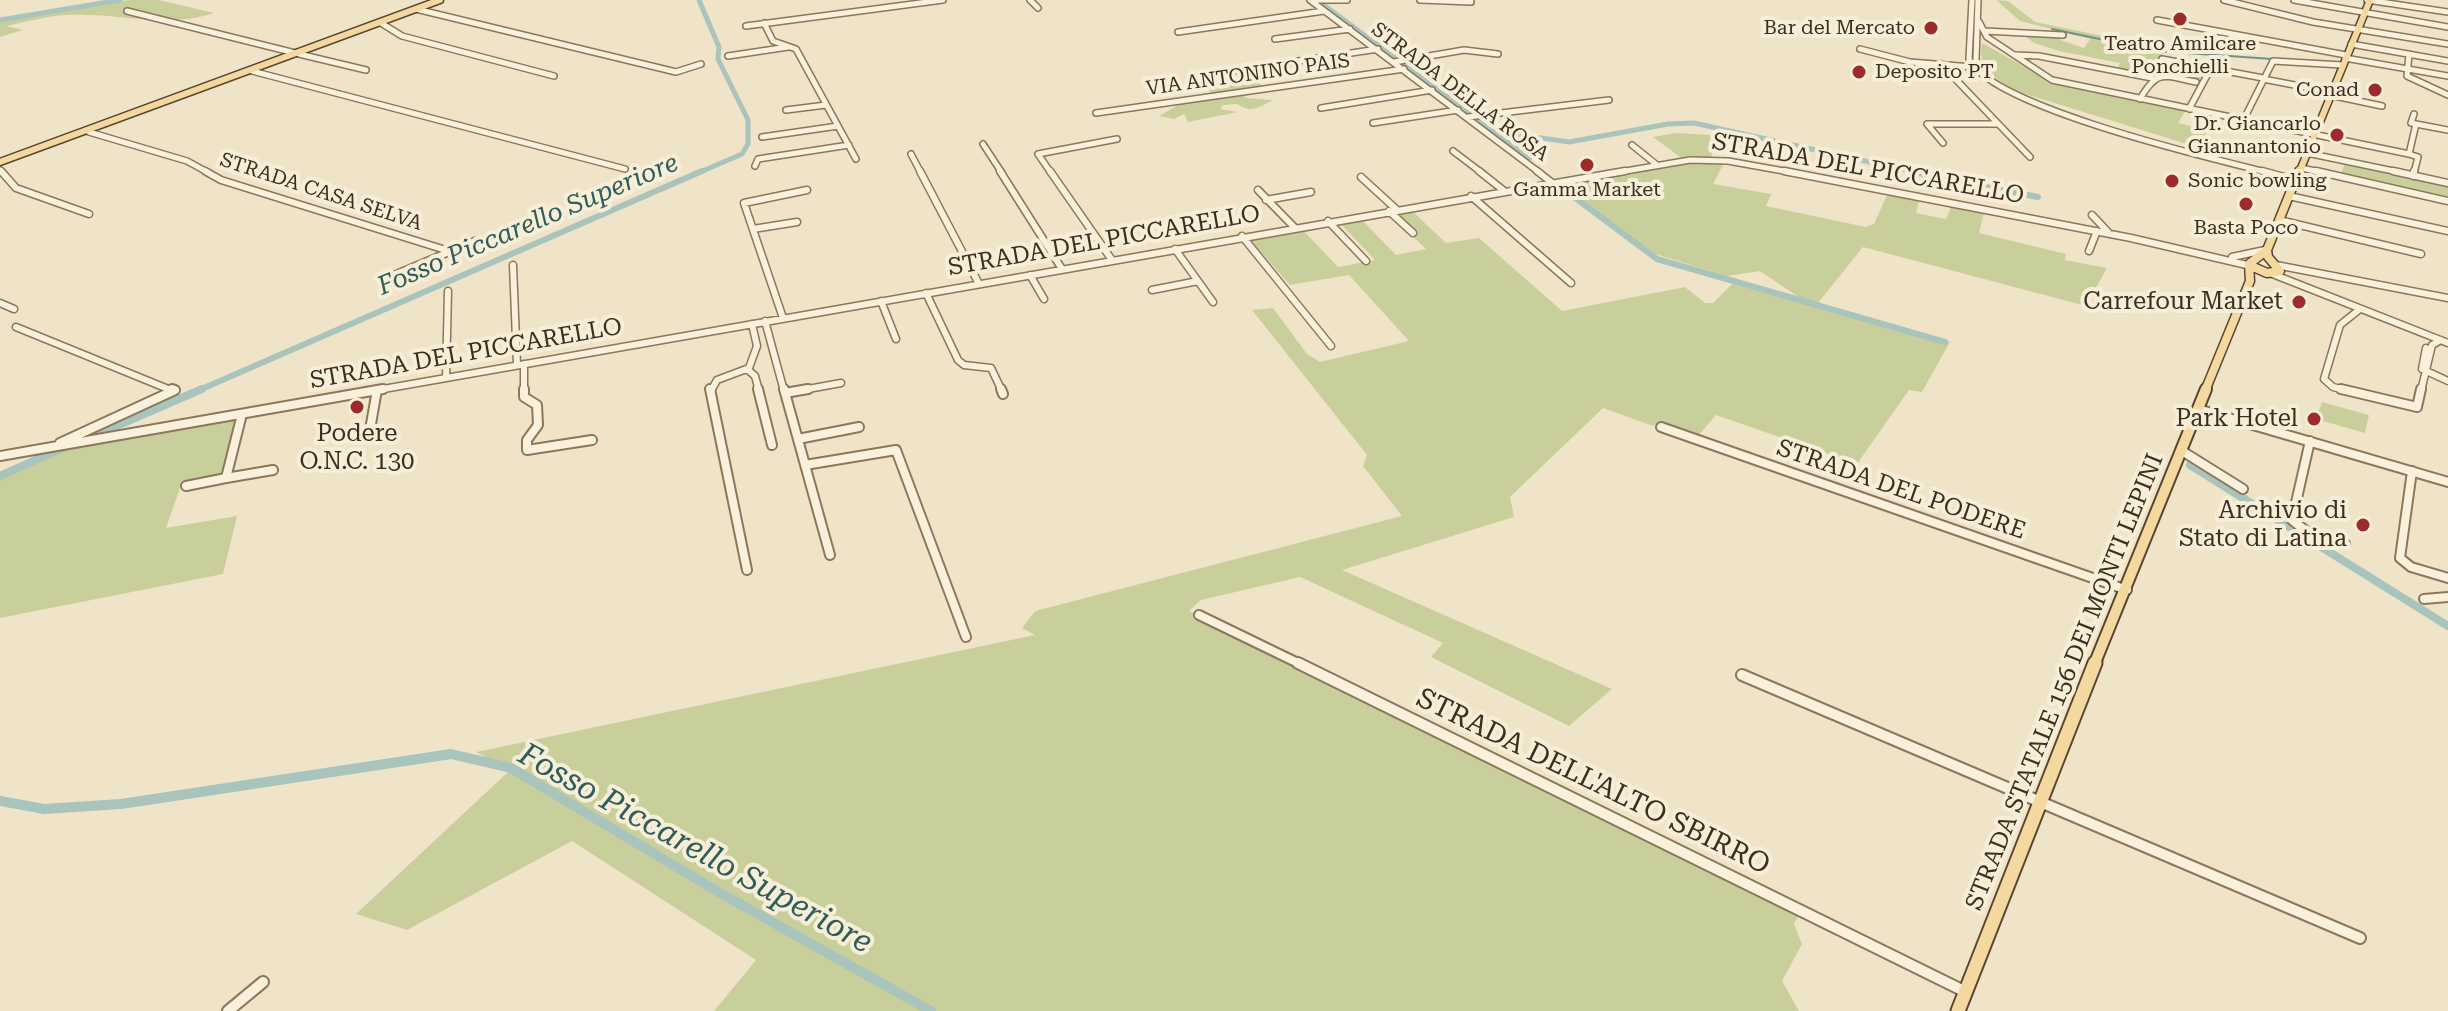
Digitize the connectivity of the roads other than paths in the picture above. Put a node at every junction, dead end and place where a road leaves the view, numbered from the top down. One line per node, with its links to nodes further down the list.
1 (440, 0): 14 (main road)
2 (943, 0): 22 (street)
3 (1030, 0): 13 (street)
4 (1310, 0): 5 (street); 16 (street, STRADA DELLA ROSA)
5 (1322, 0): 6 (street)
6 (1347, 0)
7 (1420, 0): 12 (street)
8 (1975, 0): 20 (street); 30 (street)
9 (2224, 0): 26 (street)
10 (2294, 0): 18 (street)
11 (2369, 0): 17 (street); 18 (main road)
12 (1471, 2)
13 (1038, 8)
14 (414, 10): 21 (main road); 40 (main road); 49 (street)
15 (127, 11): 40 (street)
16 (1325, 11): 25 (street, STRADA DELLA ROSA); 28 (street)
17 (2448, 12)
18 (2364, 14): 24 (street); 26 (main road)
19 (2157, 20): 46 (street)
20 (1979, 22): 27 (street); 30 (street)
21 (381, 23): 40 (main road); 58 (street)
22 (764, 23): 23 (street); 32 (street)
23 (746, 26)
24 (2448, 27)
25 (1351, 29): 31 (street); 38 (street, STRADA DELLA ROSA)
26 (2357, 30): 33 (main road); 34 (street)
27 (1985, 31): 29 (street); 36 (street)
28 (1178, 32)
29 (2063, 35)
30 (1974, 38): 36 (street); 51 (street); 102 (street)
31 (1275, 39)
32 (773, 41): 35 (street); 37 (street)
33 (2351, 44): 42 (street); 46 (main road)
34 (2448, 44)
35 (792, 47): 37 (street); 68 (street)
36 (2001, 47): 43 (street)
37 (777, 49): 44 (street)
38 (1378, 49): 48 (street, STRADA DELLA ROSA); 57 (street)
39 (1860, 49): 50 (street)
40 (297, 53): 55 (street); 56 (main road); 98 (main road)
41 (1498, 54): 48 (street)
42 (2409, 54): 47 (street); 54 (street)
43 (2014, 55): 60 (street); 66 (street)
44 (728, 56)
45 (2162, 59): 52 (street)
46 (2344, 60): 54 (street); 61 (street); 64 (main road)
47 (2448, 61)
48 (1394, 62): 53 (street, STRADA DELLA ROSA)
49 (701, 64)
50 (1941, 64): 51 (street); 79 (street)
51 (1972, 67): 102 (street)
52 (2211, 68): 61 (street); 71 (street)
53 (1404, 69): 63 (street, STRADA DELLA ROSA); 74 (street, VIA ANTONINO PAIS)
54 (2407, 69): 59 (street); 65 (street)
55 (366, 70)
56 (252, 71): 83 (main road); 101 (street)
57 (1225, 72)
58 (554, 76)
59 (2448, 76)
60 (2152, 78): 62 (street); 66 (street)
61 (2263, 78): 64 (street); 77 (street)
62 (2196, 82)
63 (1432, 90): 70 (street); 73 (street, STRADA DELLA ROSA)
64 (2331, 93): 69 (street); 84 (main road)
65 (2448, 95)
66 (2140, 99): 71 (street)
67 (1609, 100): 76 (street)
68 (826, 105): 72 (street); 81 (street)
69 (2382, 106)
70 (1321, 108)
71 (2189, 109): 77 (street)
72 (786, 110)
73 (1458, 110): 76 (street, STRADA DELLA ROSA); 78 (street)
74 (1096, 113)
75 (2414, 114): 80 (street)
76 (1468, 117): 107 (street, STRADA DELLA ROSA)
77 (2243, 121): 84 (street)
78 (1373, 123)
79 (1998, 124): 87 (street); 95 (street)
80 (2416, 124): 82 (street); 94 (street)
81 (838, 126): 85 (street); 89 (street)
82 (2448, 130)
83 (89, 132): 98 (main road); 134 (street, STRADA CASA SELVA)
84 (2313, 136): 92 (main road); 94 (street)
85 (762, 137)
86 (1117, 139): 137 (street)
87 (1943, 143)
88 (983, 144): 140 (street)
89 (849, 145): 96 (street); 100 (street)
90 (1632, 145): 99 (street)
91 (1453, 151): 111 (street)
92 (2307, 153): 97 (street); 104 (main road)
93 (911, 154): 148 (street)
94 (2409, 154): 105 (street)
95 (2030, 157)
96 (856, 159)
97 (2337, 159): 103 (street); 105 (street)
98 (0, 165): 118 (street)
99 (1657, 165): 107 (street, STRADA DEL PICCARELLO); 125 (street, STRADA DEL PICCARELLO)
100 (755, 166)
101 (625, 169)
102 (2279, 174): 104 (street); 104 (street)
103 (2330, 174): 104 (street); 116 (street)
104 (2297, 176): 114 (main road)
105 (2413, 176): 108 (street)
106 (1361, 177): 117 (street)
107 (1551, 182): 111 (street, STRADA DEL PICCARELLO)
108 (2448, 183)
109 (807, 190): 124 (street)
110 (1258, 190): 115 (street)
111 (1503, 190): 113 (street, STRADA DEL PICCARELLO)
112 (1311, 192): 115 (street)
113 (1471, 196): 117 (street, STRADA DEL PICCARELLO); 147 (street)
114 (2289, 196): 120 (main road); 126 (street)
115 (1266, 200): 123 (street)
116 (2448, 201)
117 (1392, 210): 121 (street, STRADA DEL PICCARELLO); 127 (street)
118 (89, 214)
119 (2092, 215): 128 (street)
120 (2279, 220): 132 (main road); 135 (street)
121 (1328, 221): 123 (street, STRADA DEL PICCARELLO); 138 (street)
122 (797, 222): 124 (street)
123 (1295, 227): 129 (street, STRADA DEL PICCARELLO)
124 (753, 229): 160 (street)
125 (2097, 231): 128 (street, STRADA DEL PICCARELLO); 133 (street)
126 (2448, 231)
127 (1413, 233)
128 (2110, 234): 136 (street, STRADA DEL PICCARELLO)
129 (1242, 236): 131 (street, STRADA DEL PICCARELLO); 167 (street)
130 (475, 241): 134 (street)
131 (1175, 249): 137 (street, STRADA DEL PICCARELLO); 146 (street)
132 (2267, 250): 136 (street, STRADA DEL PICCARELLO); 141 (main road); 142 (main road); 143 (street)
133 (2089, 251)
134 (452, 252): 149 (street)
135 (2421, 254)
136 (2229, 258): 141 (street, STRADA DEL PICCARELLO); 141 (street, STRADA DEL PICCARELLO)
137 (1112, 260): 140 (street, STRADA DEL PICCARELLO)
138 (1366, 261)
139 (513, 265): 168 (street)
140 (1062, 269): 145 (street, STRADA DEL PICCARELLO)
141 (2252, 269): 142 (main road); 142 (main road); 177 (main road, STRADA STATALE 156 DEI MONTI LEPINI)
142 (2274, 269): 143 (street); 144 (street); 159 (street)
143 (2300, 270): 144 (street)
144 (2314, 272): 153 (street)
145 (1030, 275): 148 (street, STRADA DEL PICCARELLO); 154 (street)
146 (1198, 281): 150 (street); 156 (street)
147 (1571, 283)
148 (979, 284): 152 (street, STRADA DEL PICCARELLO)
149 (399, 285)
150 (1152, 290)
151 (448, 291): 171 (street)
152 (926, 293): 155 (street, STRADA DEL PICCARELLO); 176 (street)
153 (2448, 298)
154 (1044, 299)
155 (881, 301): 160 (street, STRADA DEL PICCARELLO); 165 (street)
156 (1213, 302)
157 (0, 303): 158 (street)
158 (14, 309)
159 (2360, 309): 164 (street); 170 (street)
160 (783, 318): 161 (street, STRADA DEL PICCARELLO)
161 (765, 321): 162 (street, STRADA DEL PICCARELLO); 175 (street)
162 (752, 324): 168 (street, STRADA DEL PICCARELLO); 169 (street)
163 (16, 327): 186 (street)
164 (2429, 336): 166 (street); 170 (street)
165 (896, 339)
166 (2444, 342): 170 (street)
167 (1331, 346)
168 (521, 364): 171 (street, STRADA DEL PICCARELLO); 183 (street)
169 (747, 369): 185 (street); 198 (street)
170 (2424, 370): 172 (street)
171 (446, 378): 174 (street, STRADA DEL PICCARELLO)
172 (2448, 381)
173 (841, 383): 175 (street)
174 (377, 390): 178 (street, STRADA DEL PICCARELLO); 179 (street)
175 (785, 393): 182 (street)
176 (1003, 394)
177 (2198, 409): 184 (street); 187 (main road, STRADA STATALE 156 DEI MONTI LEPINI)
178 (242, 414): 186 (street, STRADA DEL PICCARELLO); 192 (street)
179 (371, 424)
180 (859, 427): 182 (street)
181 (1661, 427): 200 (street, STRADA DEL PODERE)
182 (798, 439): 189 (street)
183 (592, 440)
184 (2310, 441): 191 (street); 196 (street)
185 (772, 445)
186 (56, 446): 188 (street, STRADA DEL PICCARELLO)
187 (2182, 451): 195 (street); 200 (main road, STRADA STATALE 156 DEI MONTI LEPINI)
188 (0, 456)
189 (805, 465): 197 (street); 204 (street)
190 (273, 470): 192 (street)
191 (2412, 471): 193 (street); 199 (street)
192 (226, 478): 194 (street)
193 (2448, 482)
194 (186, 486)
195 (2243, 489)
196 (2345, 544)
197 (830, 555)
198 (747, 570)
199 (2448, 578)
200 (2127, 590): 206 (main road, STRADA STATALE 156 DEI MONTI LEPINI)
201 (2448, 597): 202 (street)
202 (2424, 599)
203 (1199, 615): 209 (street, STRADA DELL'ALTO SBIRRO)
204 (966, 637)
205 (1742, 675): 206 (street)
206 (2039, 801): 207 (street); 209 (main road, STRADA STATALE 156 DEI MONTI LEPINI)
207 (2360, 938)
208 (263, 982): 210 (street)
209 (1966, 992): 211 (main road, STRADA STATALE 156 DEI MONTI LEPINI)
210 (228, 1011)
211 (1958, 1011)

